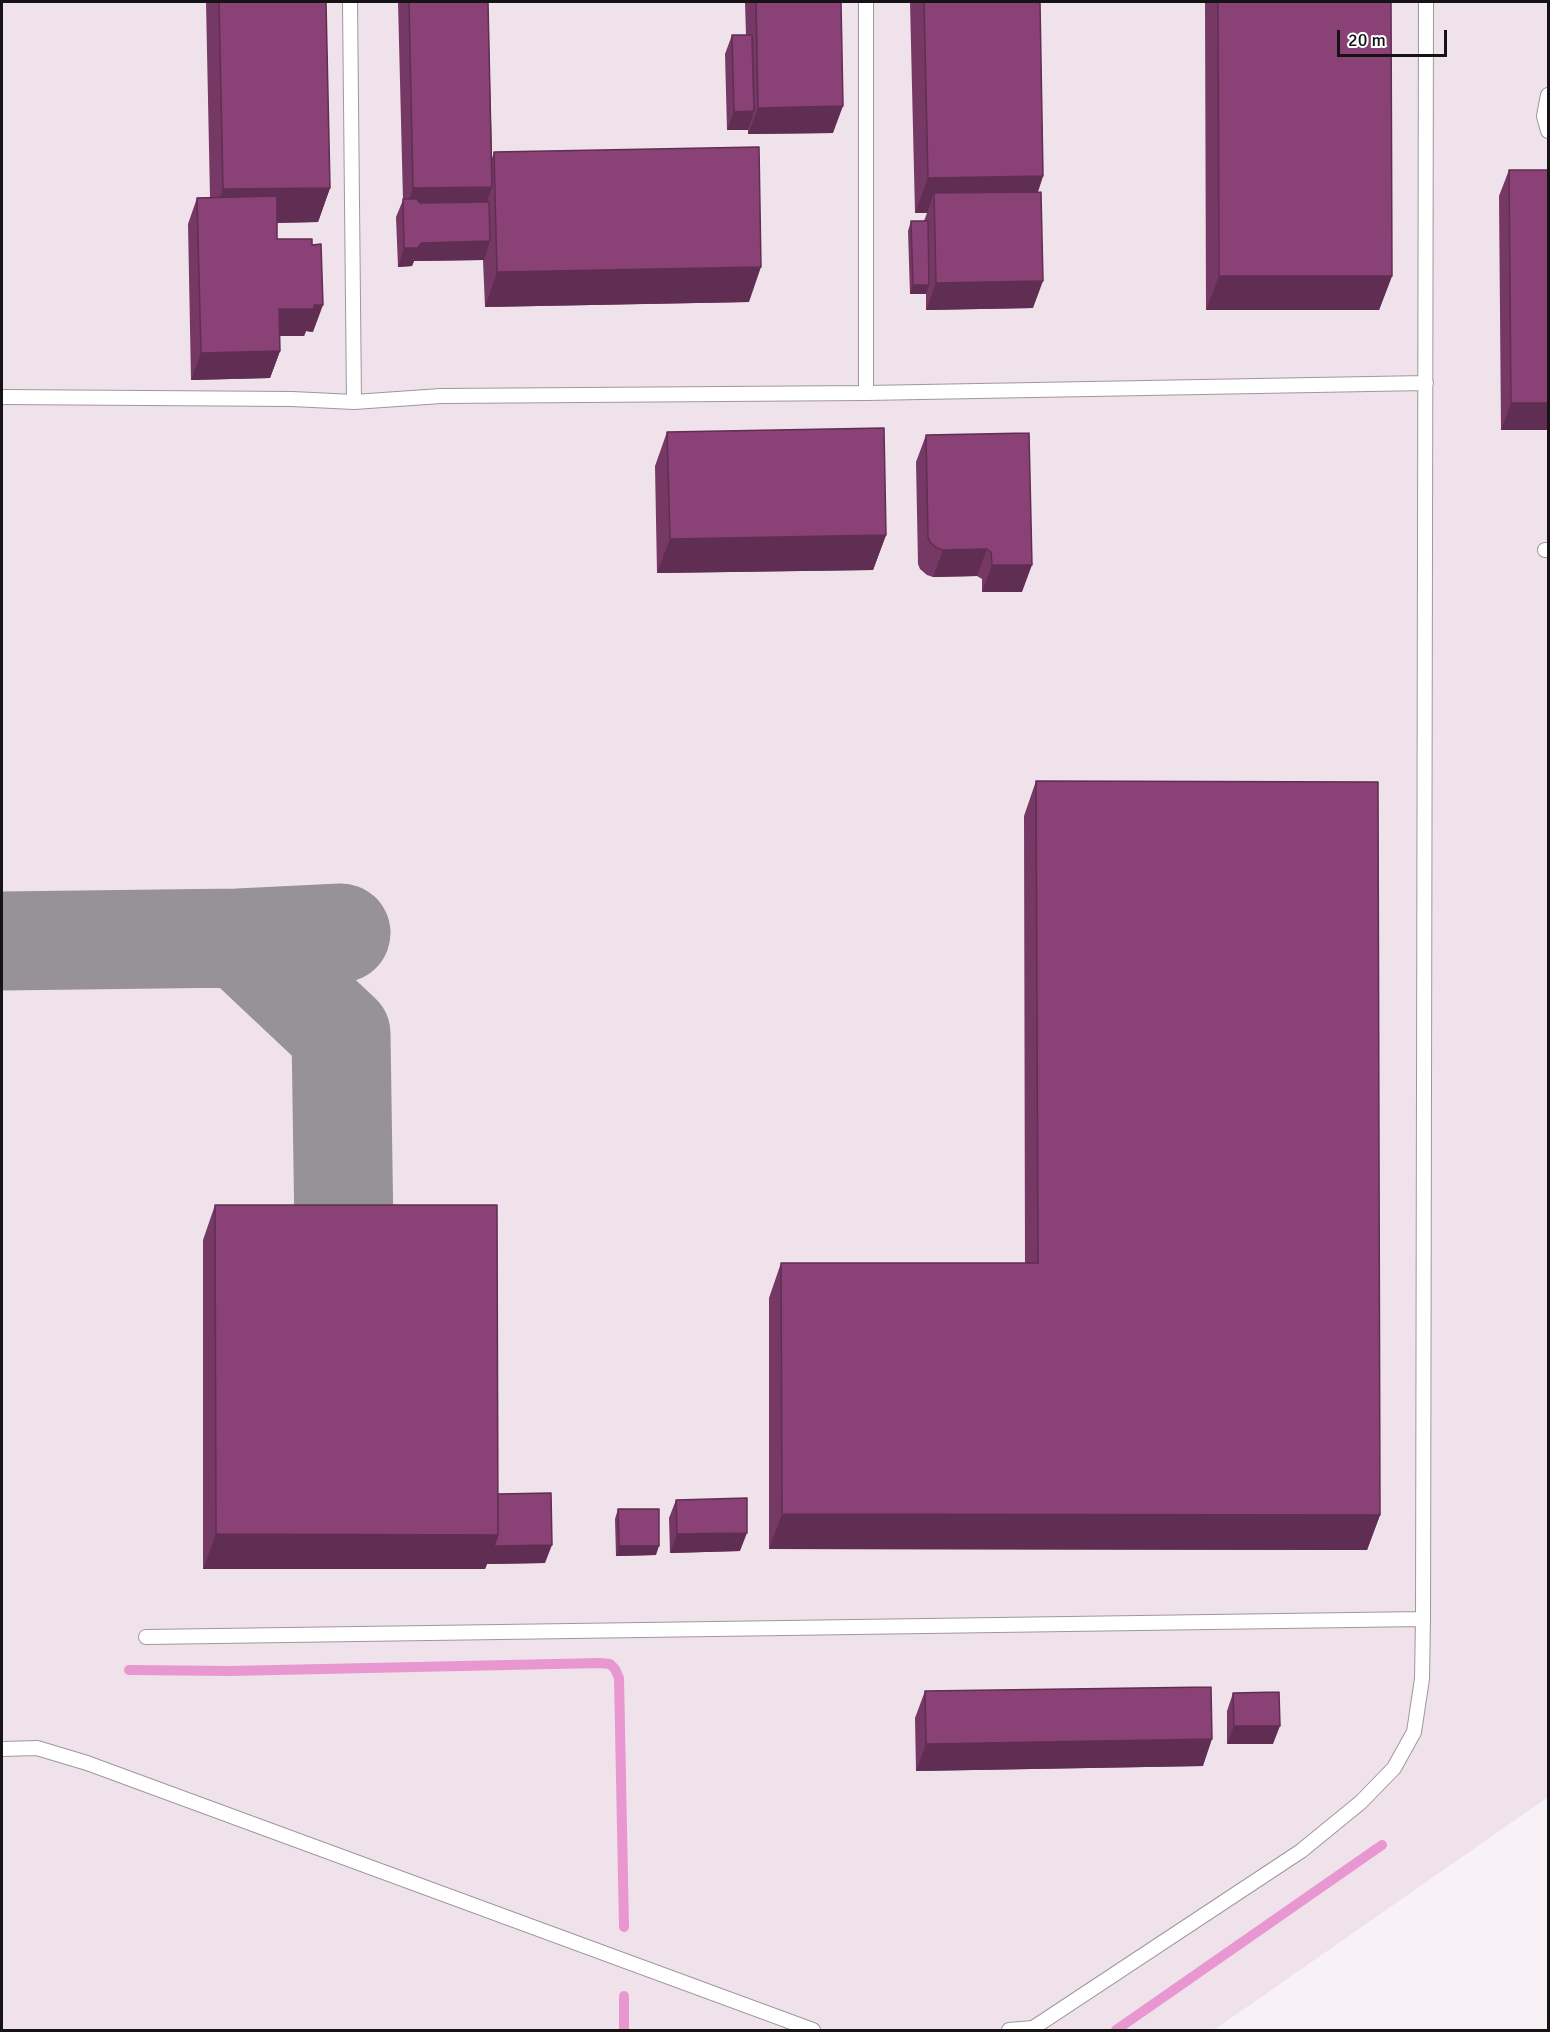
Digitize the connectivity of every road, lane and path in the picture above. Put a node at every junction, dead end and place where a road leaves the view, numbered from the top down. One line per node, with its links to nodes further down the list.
1 (350, 2): 9 (lane)
2 (866, 2): 7 (lane)
3 (1426, 2): 6 (lane)
4 (1548, 95): 5 (lane)
5 (1548, 131)
6 (1426, 383): 7 (lane); 10 (lane)
7 (866, 393): 9 (lane)
8 (2, 397): 9 (lane)
9 (354, 402)
10 (1423, 1619): 11 (lane); 13 (lane)
11 (147, 1636)
12 (2, 1749): 14 (lane)
13 (1031, 2029): 15 (lane)
14 (813, 2031)
15 (1008, 2031)

